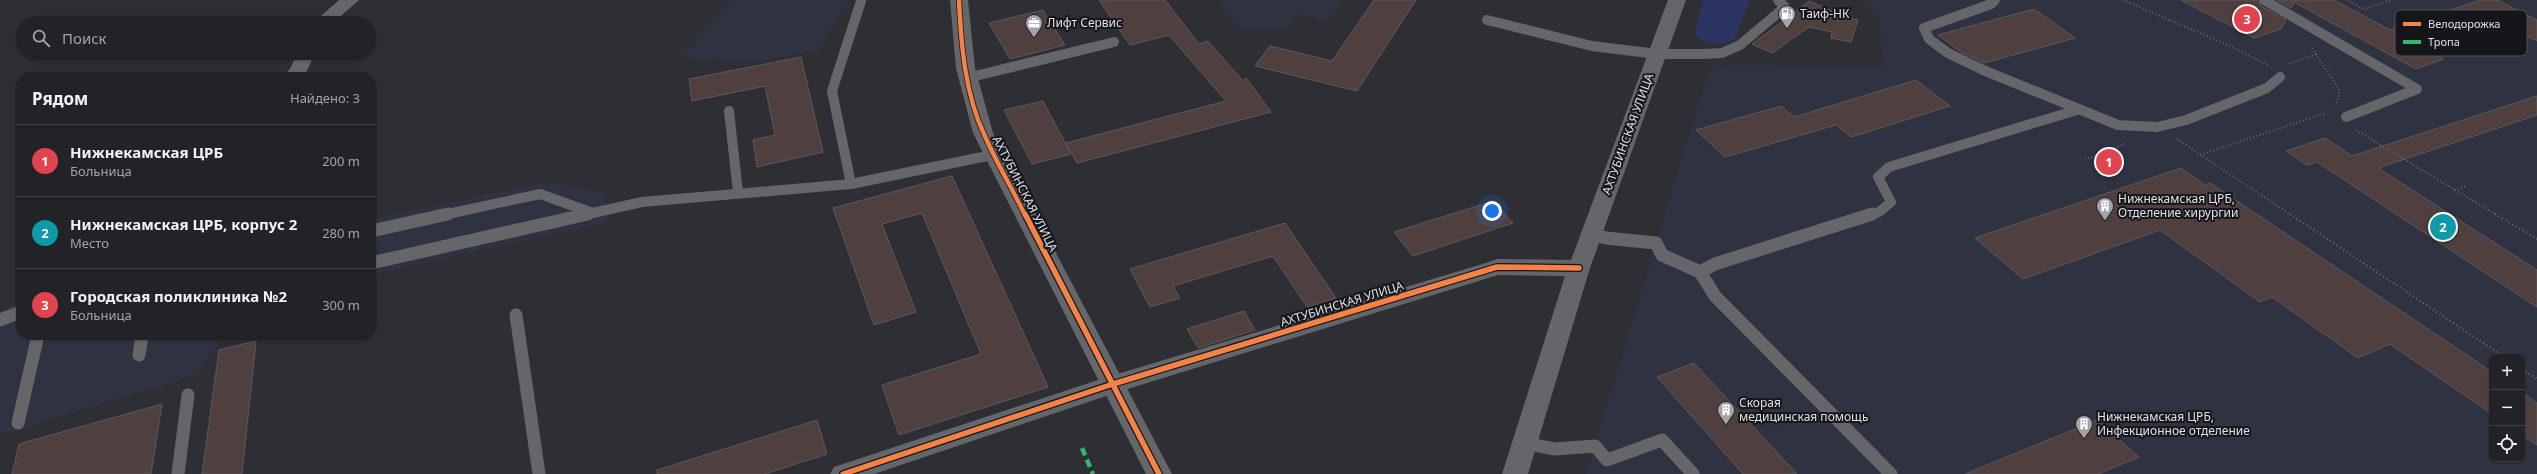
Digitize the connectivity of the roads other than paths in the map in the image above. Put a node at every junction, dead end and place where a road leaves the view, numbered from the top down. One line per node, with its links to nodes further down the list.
1 (350, 0): 8 (street)
2 (959, 0): 15 (street, АХТУБИНСКАЯ УЛИЦА)
3 (1676, 0): 11 (street, АХТУБИНСКАЯ УЛИЦА)
4 (1778, 0): 11 (lane)
5 (1995, 0): 16 (lane)
6 (2264, 0): 18 (lane)
7 (861, 1): 20 (lane)
8 (331, 16)
9 (1487, 20): 11 (lane)
10 (1114, 42): 15 (lane)
11 (1657, 54): 24 (street, АХТУБИНСКАЯ УЛИЦА)
12 (303, 60): 14 (street)
13 (2279, 70): 16 (lane)
14 (299, 72)
15 (967, 78): 19 (street, АХТУБИНСКАЯ УЛИЦА)
16 (2077, 110): 27 (lane)
17 (729, 111): 21 (lane)
18 (2346, 117)
19 (992, 155): 20 (lane); 34 (street, АХТУБИНСКАЯ УЛИЦА)
20 (851, 184): 21 (lane)
21 (738, 192): 22 (lane)
22 (593, 213): 23 (lane); 25 (lane)
23 (376, 230)
24 (1592, 234): 26 (street, АХТУБИНСКАЯ УЛИЦА); 27 (lane)
25 (376, 262)
26 (1579, 268): 34 (street, АХТУБИНСКАЯ УЛИЦА); 37 (street, АХТУБИНСКАЯ УЛИЦА)
27 (1700, 272): 44 (lane)
28 (16, 314): 30 (lane)
29 (516, 315): 39 (lane)
30 (0, 320)
31 (37, 340): 36 (lane)
32 (141, 340): 33 (lane)
33 (139, 354)
34 (1113, 384): 40 (street, АХТУБИНСКАЯ УЛИЦА); 41 (street, АХТУБИНСКАЯ УЛИЦА)
35 (188, 395): 38 (lane)
36 (18, 423)
37 (1523, 443): 42 (street, АХТУБИНСКАЯ УЛИЦА); 43 (lane)
38 (178, 474)
39 (539, 474)
40 (843, 474)
41 (1159, 474)
42 (1514, 474)
43 (1693, 474)
44 (1891, 474)

